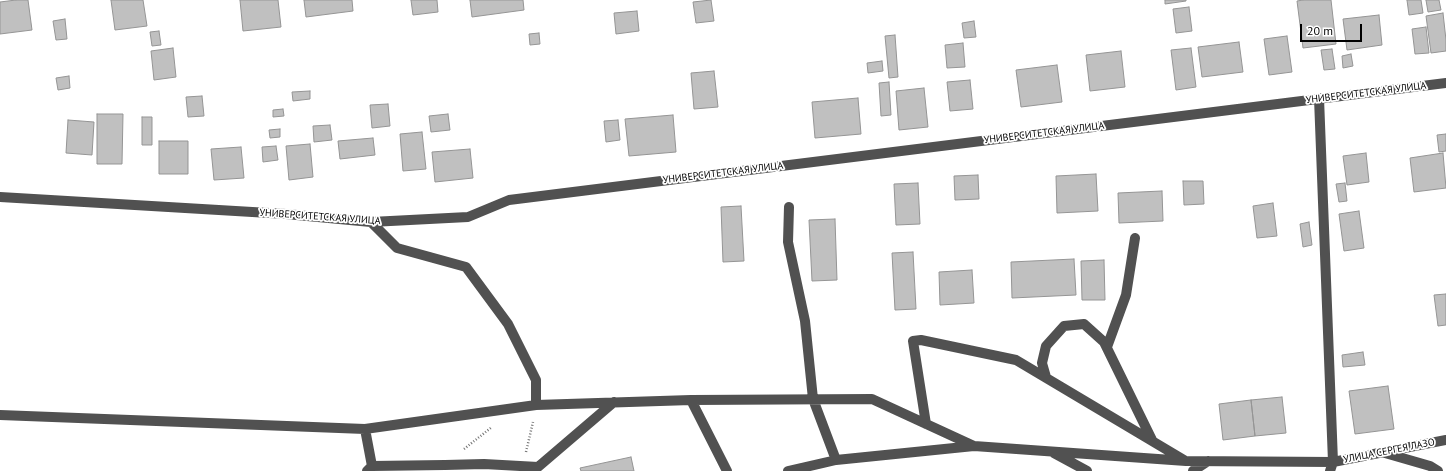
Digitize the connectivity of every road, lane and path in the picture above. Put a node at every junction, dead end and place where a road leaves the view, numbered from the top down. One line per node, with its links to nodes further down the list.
1 (1446, 83): 2 (street, УНИВЕРСИТЕТСКАЯ УЛИЦА)
2 (1319, 98): 5 (street, УНИВЕРСИТЕТСКАЯ УЛИЦА); 27 (street)
3 (0, 197): 5 (street, УНИВЕРСИТЕТСКАЯ УЛИЦА)
4 (789, 207): 9 (street)
5 (371, 222): 12 (street)
6 (1135, 238): 7 (street)
7 (1107, 347): 8 (street); 17 (street)
8 (1046, 378): 15 (street); 17 (street)
9 (813, 399): 10 (street); 15 (street); 22 (street)
10 (691, 400): 11 (street); 29 (street)
11 (614, 402): 12 (street); 26 (street)
12 (536, 405): 13 (street); 26 (path)
13 (515, 408): 16 (street); 25 (path)
14 (0, 415): 16 (street)
15 (926, 424): 19 (street)
16 (365, 429): 28 (street)
17 (1152, 440): 23 (street)
18 (1446, 440): 21 (street, УЛИЦА СЕРГЕЯ ЛАЗО)
19 (974, 446): 20 (street, УЛИЦА СЕРГЕЯ ЛАЗО); 22 (street)
20 (1050, 451): 23 (street, УЛИЦА СЕРГЕЯ ЛАЗО); 31 (street)
21 (1384, 452): 27 (street, УЛИЦА СЕРГЕЯ ЛАЗО); 33 (street)
22 (836, 460): 30 (street)
23 (1186, 461): 24 (street, УЛИЦА СЕРГЕЯ ЛАЗО)
24 (1208, 461): 27 (street, УЛИЦА СЕРГЕЯ ЛАЗО); 32 (street)
25 (445, 465): 26 (street); 28 (street)
26 (524, 466)
27 (1331, 467)
28 (370, 469)
29 (727, 471)
30 (788, 471)
31 (1087, 471)
32 (1193, 471)
33 (1438, 471)

